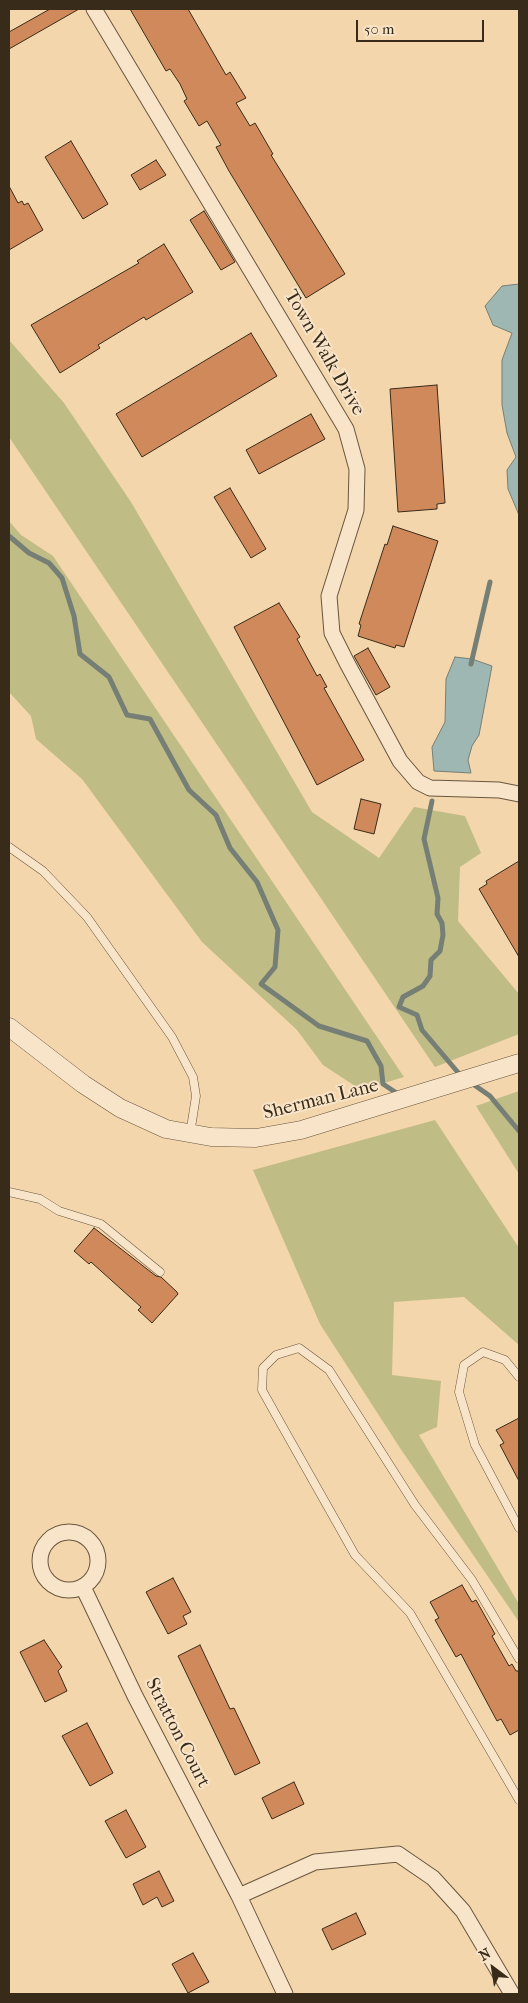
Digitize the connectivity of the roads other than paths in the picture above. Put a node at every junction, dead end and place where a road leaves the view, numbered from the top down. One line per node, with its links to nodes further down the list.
1 (94, 9): 2 (street, Town Walk Drive)
2 (519, 794)
3 (9, 846): 6 (lane)
4 (9, 1027): 6 (street, Sherman Lane)
5 (519, 1064): 6 (street, Sherman Lane)
6 (190, 1134)
7 (9, 1192): 8 (lane)
8 (160, 1272)
9 (519, 1377): 10 (lane)
10 (519, 1528)
11 (83, 1586): 14 (street, Stratton Court)
12 (519, 1659): 13 (lane)
13 (519, 1800)
14 (239, 1896): 15 (street, Stratton Court); 16 (street)
15 (285, 1994)
16 (512, 1994)

